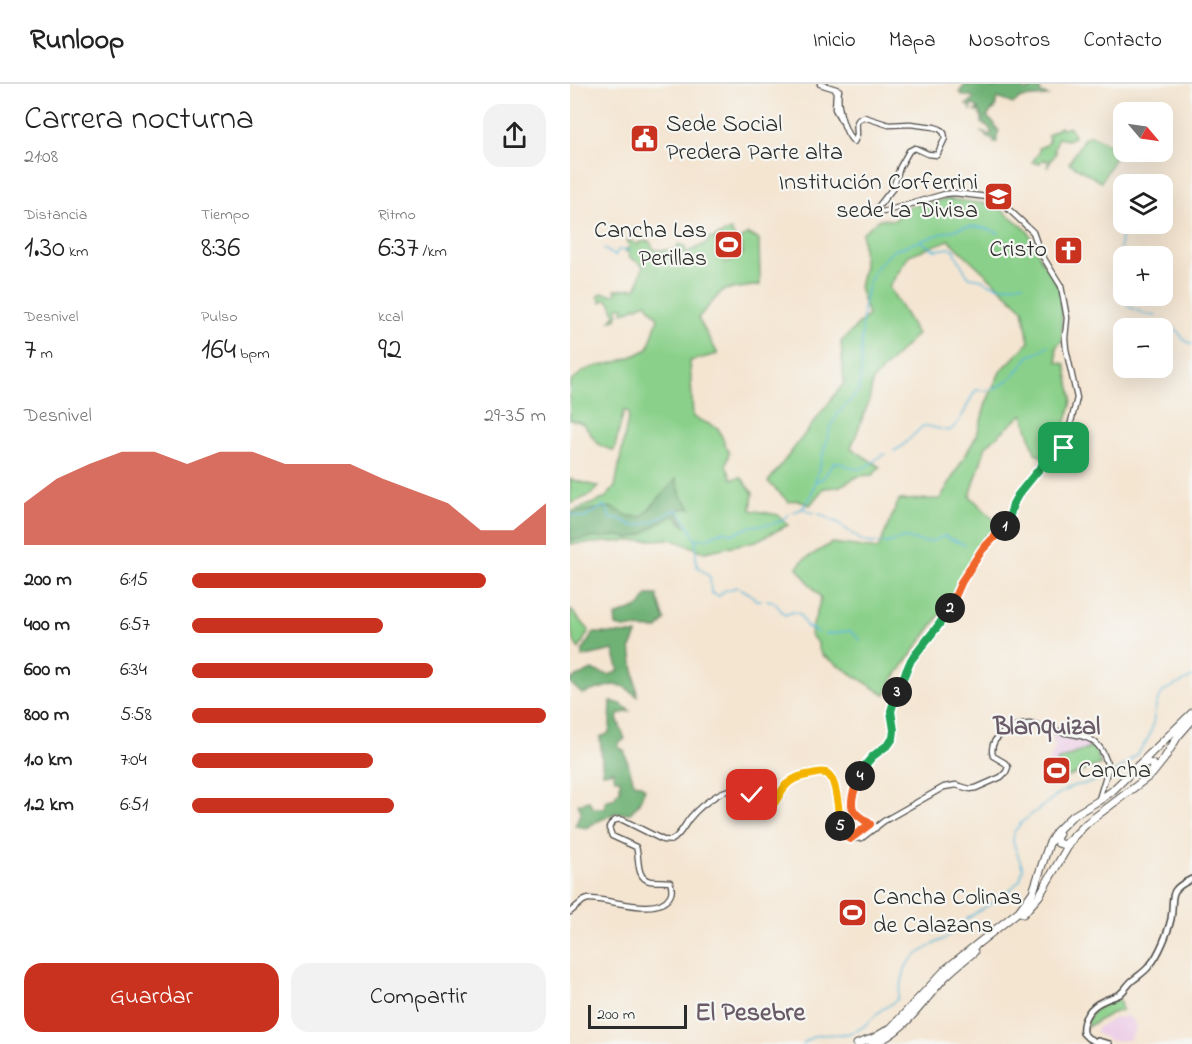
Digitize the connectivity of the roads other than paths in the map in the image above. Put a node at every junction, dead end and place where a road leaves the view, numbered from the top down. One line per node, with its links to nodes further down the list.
1 (820, 84): 9 (street)
2 (1192, 713): 4 (highway)
3 (1192, 720): 6 (highway)
4 (1129, 774): 5 (highway); 6 (highway)
5 (1122, 781): 7 (street); 8 (highway)
6 (1139, 784): 12 (highway)
7 (1102, 788): 8 (street); 11 (street)
8 (1098, 801): 10 (highway)
9 (870, 824): 11 (street); 13 (street)
10 (1062, 825): 12 (highway); 17 (highway)
11 (876, 828): 13 (street)
12 (1074, 836): 18 (highway)
13 (850, 839): 15 (street)
14 (1192, 879): 16 (main road)
15 (570, 912)
16 (1097, 1043): 19 (main road)
17 (857, 1044)
18 (872, 1044)
19 (1109, 1044)

